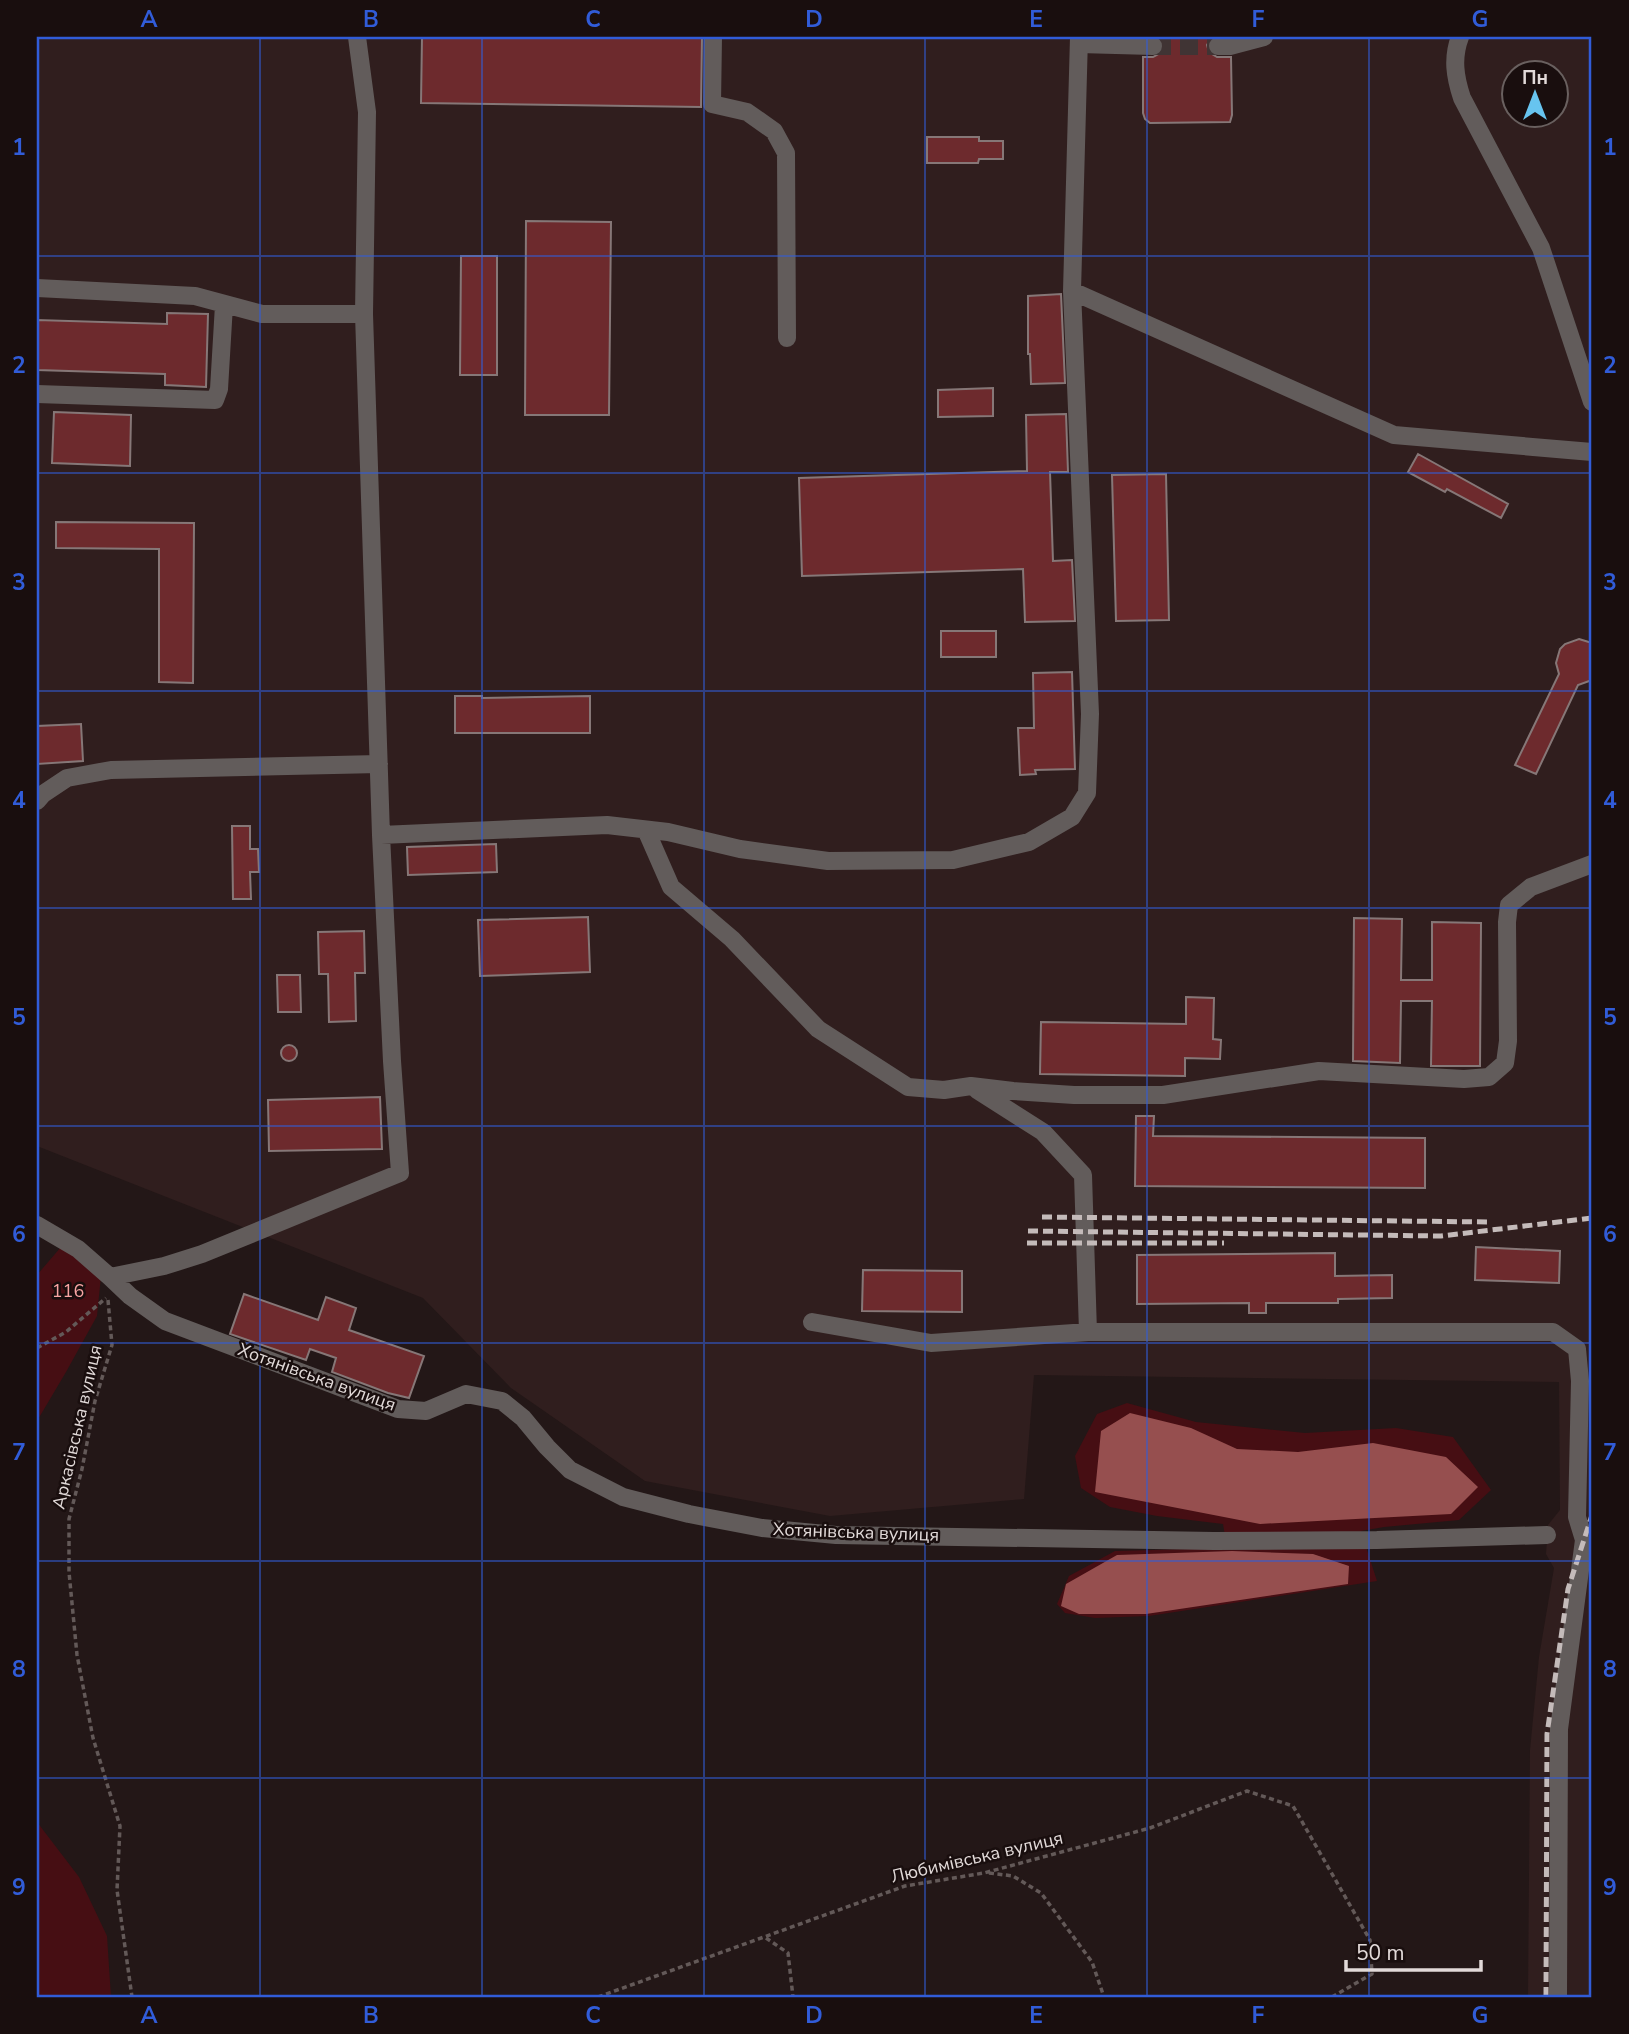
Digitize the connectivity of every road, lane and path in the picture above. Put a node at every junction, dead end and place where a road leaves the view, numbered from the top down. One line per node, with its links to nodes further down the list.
1 (357, 37): 11 (lane)
2 (713, 37): 12 (lane)
3 (1264, 37): 7 (lane)
4 (1460, 37): 14 (lane)
5 (1079, 40): 6 (lane); 9 (lane)
6 (1153, 46)
7 (1218, 46)
8 (37, 288): 10 (lane)
9 (1072, 290): 15 (lane); 18 (lane)
10 (224, 305): 11 (lane); 13 (lane)
11 (364, 314): 16 (lane)
12 (787, 338)
13 (37, 394)
14 (1592, 402)
15 (1592, 452)
16 (379, 764): 17 (lane); 19 (lane)
17 (37, 801)
18 (646, 830): 19 (lane); 21 (lane)
19 (381, 835): 23 (lane)
20 (1592, 864): 21 (lane)
21 (971, 1086): 25 (lane)
22 (37, 1226): 23 (lane, Хотянівська вулиця)
23 (110, 1277): 27 (lane, Хотянівська вулиця)
24 (812, 1322): 25 (lane)
25 (1088, 1332): 35 (lane)
26 (37, 1348): 30 (path, Аркасівська вулиця)
27 (1547, 1535)
28 (984, 1873): 29 (path, Любимівська вулиця); 33 (path); 34 (path, Любимівська вулиця)
29 (765, 1937): 31 (path, Любимівська вулиця); 32 (path)
30 (132, 1997)
31 (597, 1997)
32 (793, 1997)
33 (1104, 1997)
34 (1332, 1997)
35 (1558, 1997)

